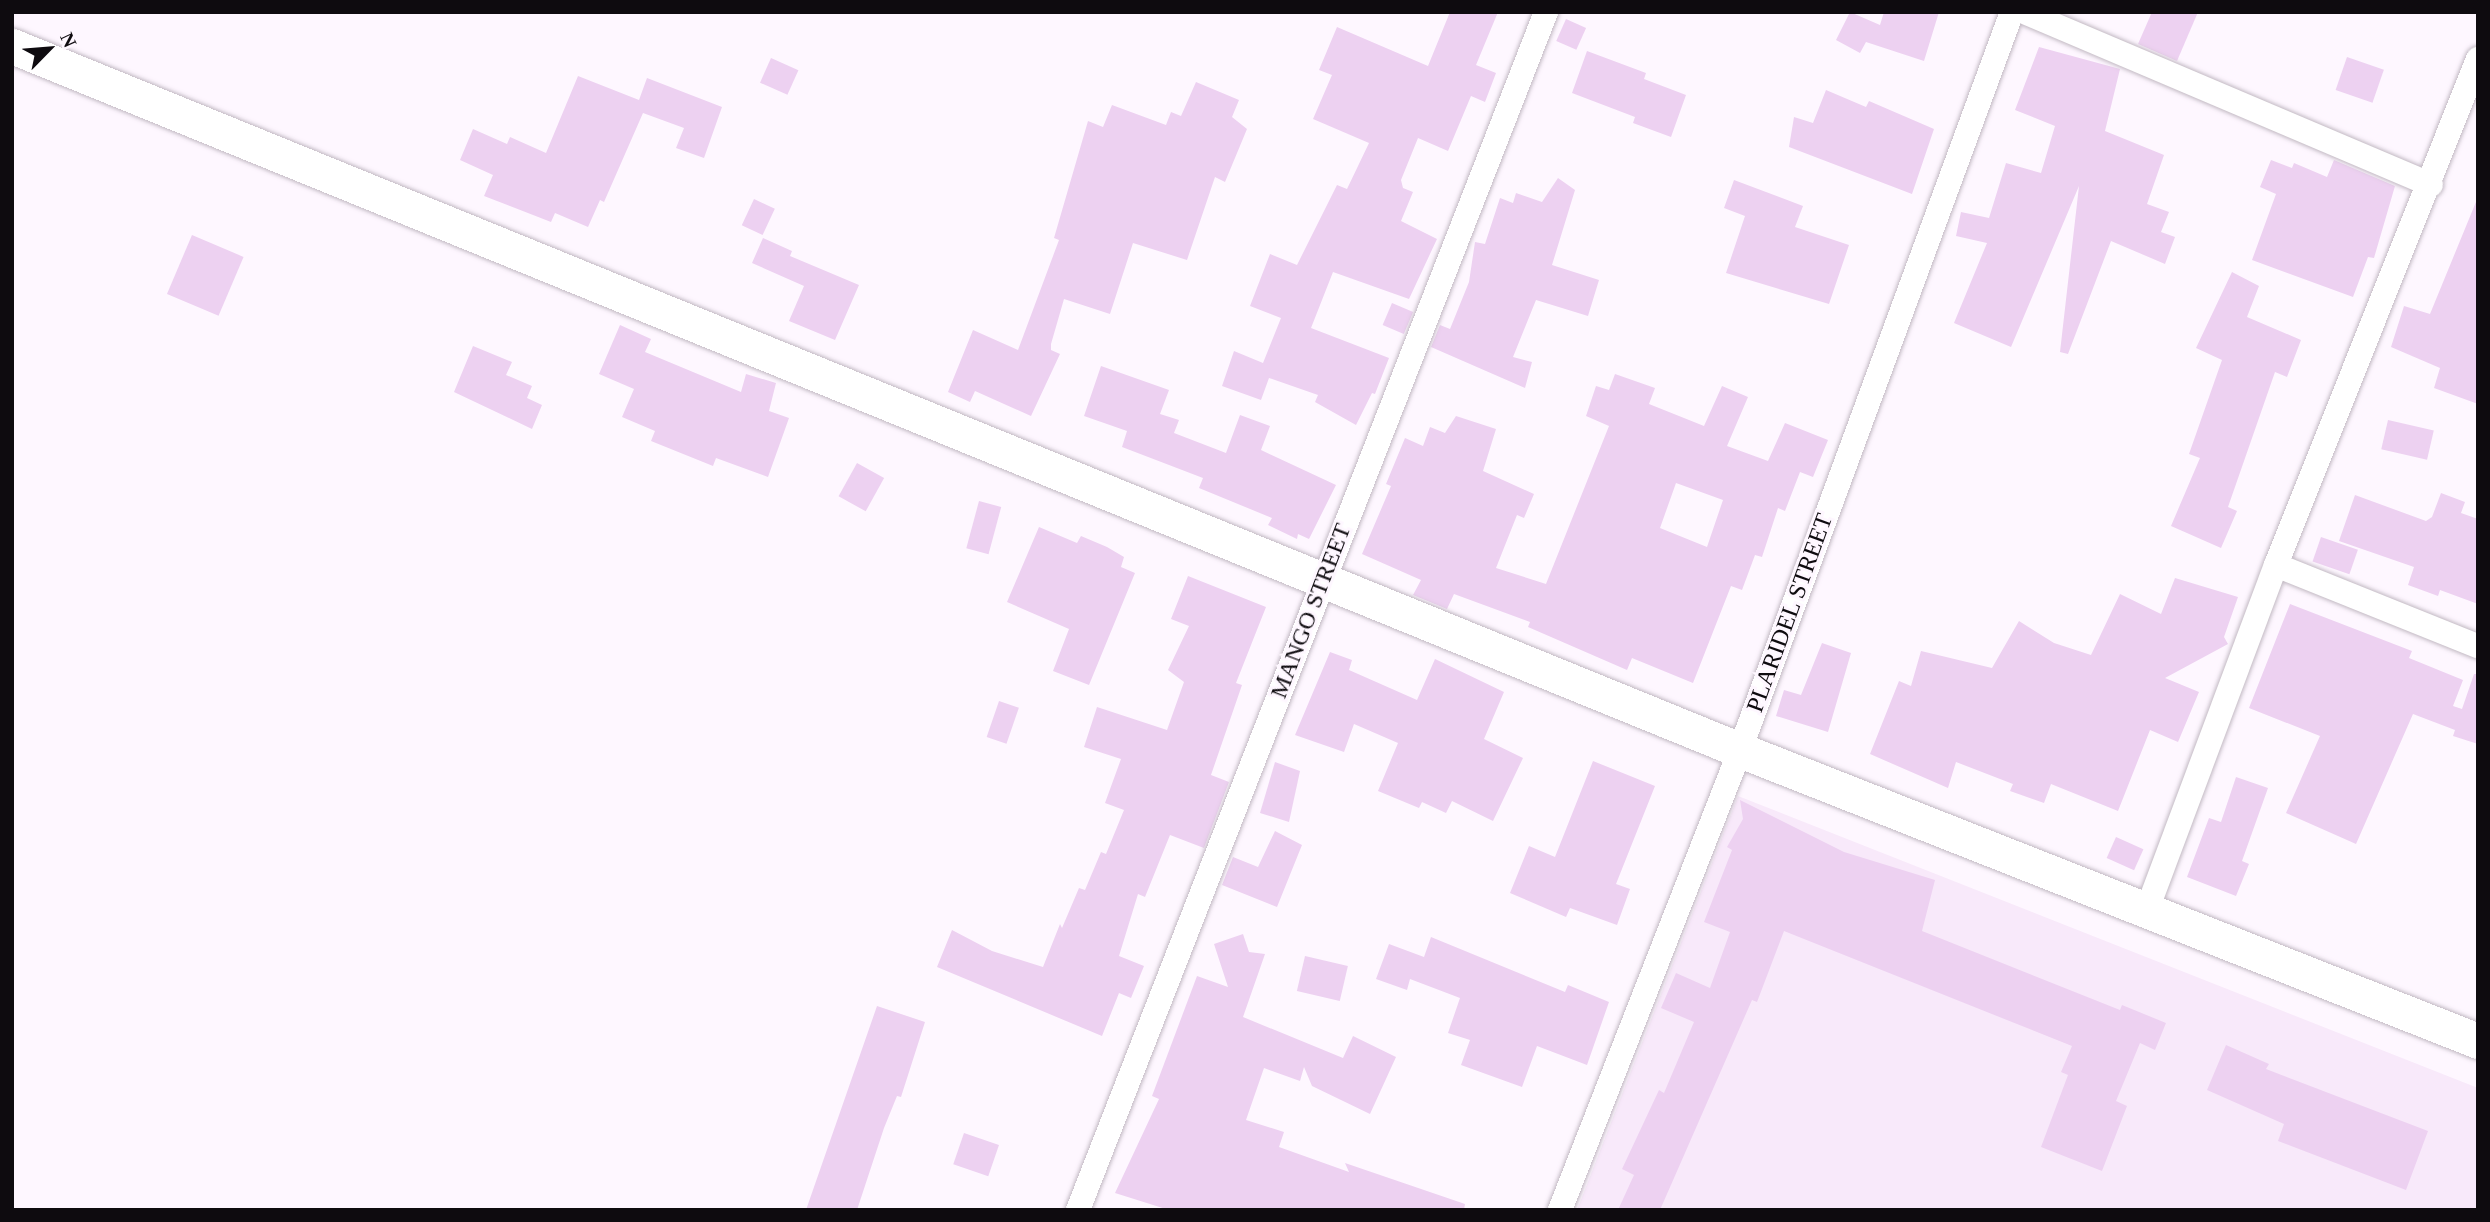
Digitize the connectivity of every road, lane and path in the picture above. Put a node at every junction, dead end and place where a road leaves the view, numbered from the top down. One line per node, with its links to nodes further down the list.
1 (1546, 12): 8 (street, MANGO STREET)
2 (2012, 12): 10 (street, PLARIDEL STREET)
3 (2025, 12): 6 (street)
4 (12, 46): 8 (main road)
5 (2478, 59): 6 (street)
6 (2431, 185): 7 (street)
7 (2276, 565): 9 (street); 11 (street)
8 (1323, 579): 10 (main road); 13 (street, MANGO STREET)
9 (2478, 646)
10 (1740, 750): 11 (main road); 14 (street, PLARIDEL STREET)
11 (2148, 907): 12 (main road)
12 (2478, 1041)
13 (1078, 1210)
14 (1560, 1210)

